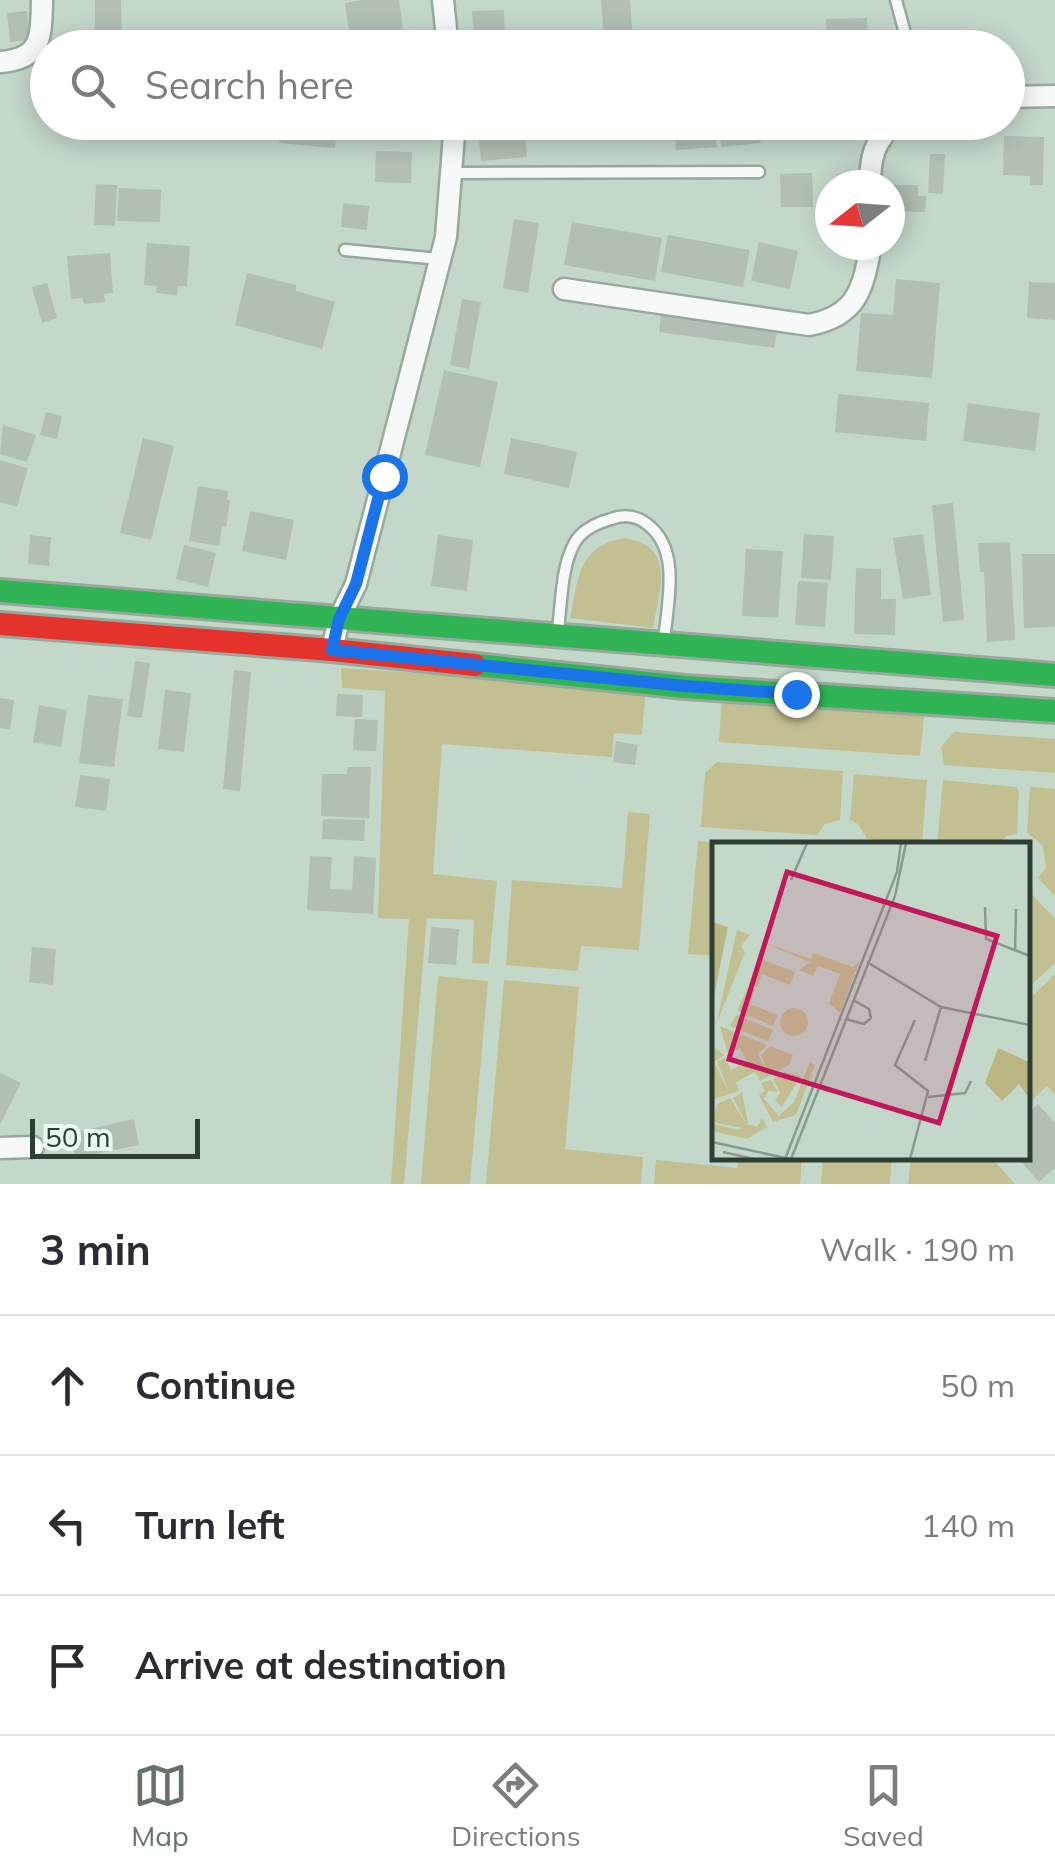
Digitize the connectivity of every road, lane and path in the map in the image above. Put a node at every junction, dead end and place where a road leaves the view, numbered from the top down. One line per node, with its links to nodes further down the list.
1 (42, 0): 4 (street)
2 (443, 0): 5 (street)
3 (896, 0): 6 (lane)
4 (41, 30)
5 (446, 30)
6 (904, 30)
7 (30, 54): 8 (street)
8 (0, 62)
9 (1055, 96): 10 (street)
10 (1025, 97)
11 (455, 140): 15 (street)
12 (878, 140): 13 (street)
13 (870, 170)
14 (758, 172): 15 (lane)
15 (453, 173): 17 (street)
16 (345, 250): 17 (lane)
17 (440, 259): 21 (street)
18 (868, 260): 19 (street)
19 (564, 289)
20 (0, 591): 21 (street)
21 (339, 619): 23 (street); 25 (street)
22 (0, 624): 25 (street)
23 (557, 636): 24 (street); 24 (lane)
24 (664, 644): 26 (street)
25 (332, 650): 27 (street)
26 (1055, 676)
27 (1055, 710)
28 (33, 1147): 29 (street)
29 (0, 1148)

